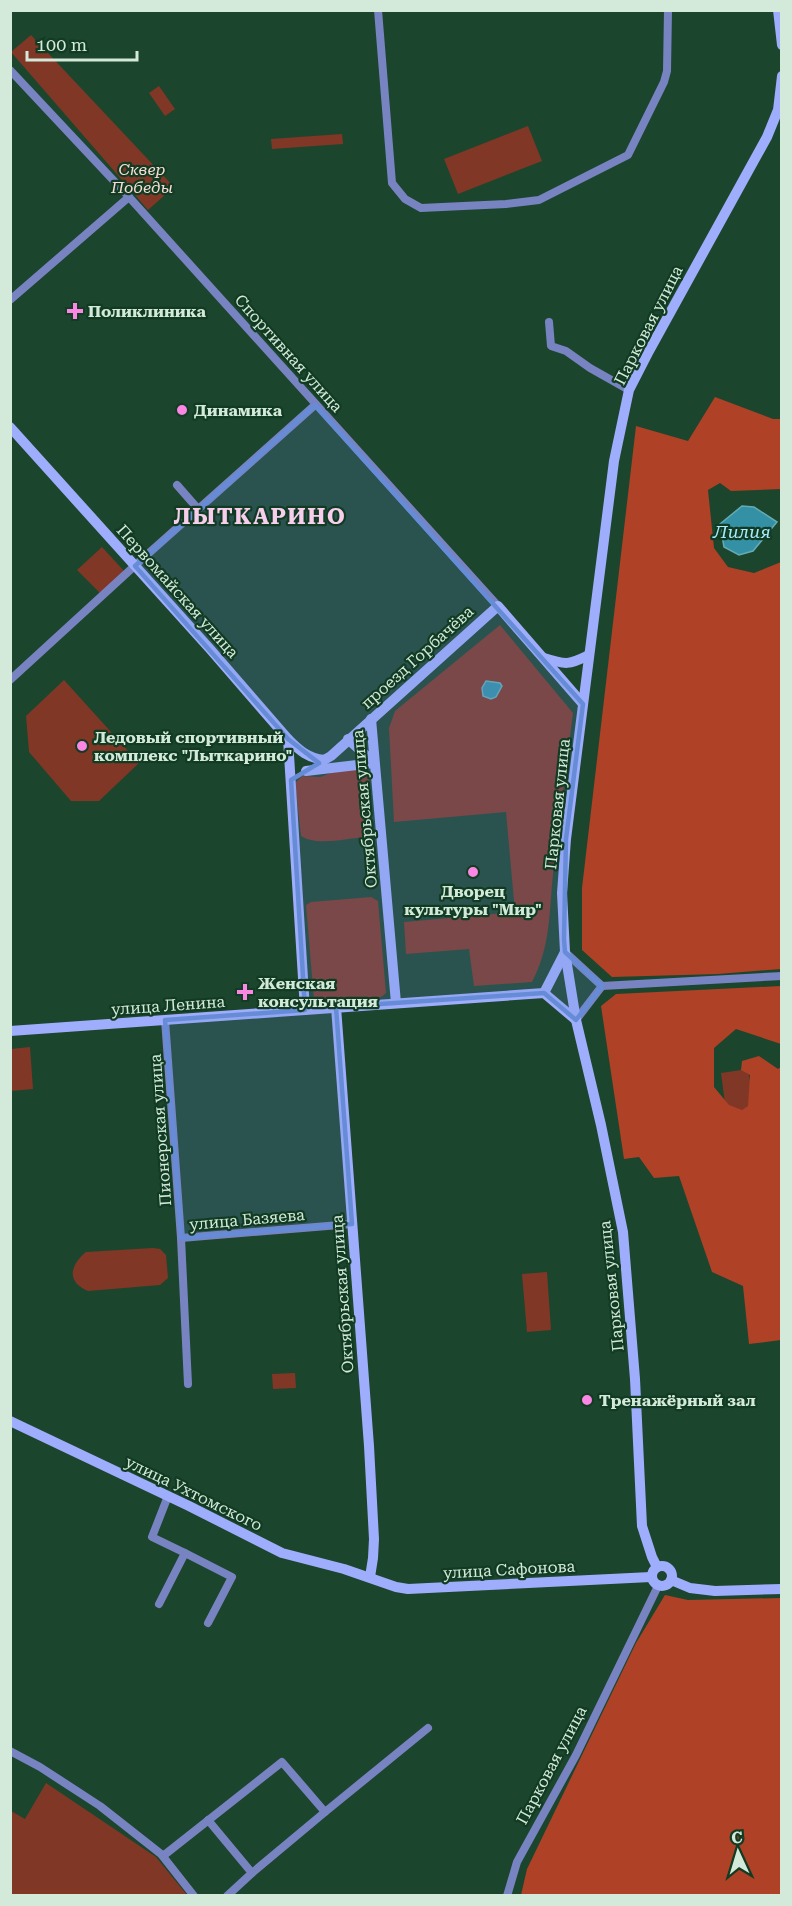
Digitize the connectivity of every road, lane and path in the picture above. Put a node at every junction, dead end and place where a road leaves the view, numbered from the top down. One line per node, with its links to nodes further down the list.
1 (378, 10): 2 (street)
2 (668, 10)
3 (778, 10): 4 (street)
4 (782, 45)
5 (10, 70): 7 (street, Спортивная улица)
6 (782, 76): 10 (street, Парковая улица)
7 (129, 197): 8 (street); 11 (street, Спортивная улица)
8 (10, 300)
9 (549, 322): 10 (street)
10 (629, 390): 17 (street, Парковая улица)
11 (315, 405): 14 (street); 16 (street, Спортивная улица)
12 (10, 427): 15 (street, Первомайская улица)
13 (177, 485): 14 (street)
14 (198, 509): 15 (street)
15 (135, 566): 19 (street); 22 (street, Первомайская улица)
16 (498, 606): 18 (street, Спортивная улица); 21 (street, проезд Горбачёва)
17 (590, 656): 18 (street); 20 (street, Парковая улица)
18 (543, 658): 20 (street, Спортивная улица)
19 (10, 680)
20 (583, 704): 28 (street, Парковая улица)
21 (371, 719): 23 (street, проезд Горбачёва); 25 (street, Октябрьская улица)
22 (288, 739): 24 (street, Первомайская улица); 27 (street)
23 (348, 740): 24 (street, проезд Горбачёва); 25 (street)
24 (328, 758): 26 (street, проезд Горбачёва)
25 (374, 763): 26 (street); 32 (street, Октябрьская улица)
26 (306, 771): 27 (street, проезд Горбачёва)
27 (291, 780): 34 (street)
28 (565, 951): 30 (street); 31 (street); 36 (street, Парковая улица)
29 (782, 976): 30 (street)
30 (602, 986): 36 (street)
31 (543, 993): 32 (street, улица Ленина); 36 (street)
32 (396, 1003): 33 (street, улица Ленина)
33 (336, 1007): 34 (street, улица Ленина); 38 (street, Октябрьская улица)
34 (305, 1010): 35 (street, улица Ленина)
35 (165, 1020): 37 (street, улица Ленина); 39 (street, Пионерская улица)
36 (576, 1020): 44 (street, Парковая улица)
37 (10, 1031)
38 (352, 1224): 39 (street, улица Базяева); 45 (street, Октябрьская улица)
39 (181, 1238): 40 (street, улица Базяева)
40 (188, 1384)
41 (10, 1421): 42 (street, улица Ухтомского)
42 (168, 1496): 43 (street); 45 (street, улица Ухтомского)
43 (185, 1553): 49 (street); 50 (street)
44 (657, 1567): 46 (street); 47 (street)
45 (370, 1577): 47 (street, улица Сафонова)
46 (671, 1580): 47 (street); 48 (street)
47 (655, 1582): 59 (street, Парковая улица)
48 (782, 1589)
49 (159, 1604)
50 (208, 1623)
51 (428, 1728): 53 (street)
52 (10, 1751): 55 (street)
53 (326, 1812): 54 (street); 56 (street)
54 (208, 1820): 55 (street); 56 (street)
55 (163, 1856): 57 (street)
56 (252, 1873): 58 (street)
57 (194, 1896)
58 (227, 1896)
59 (507, 1896)

